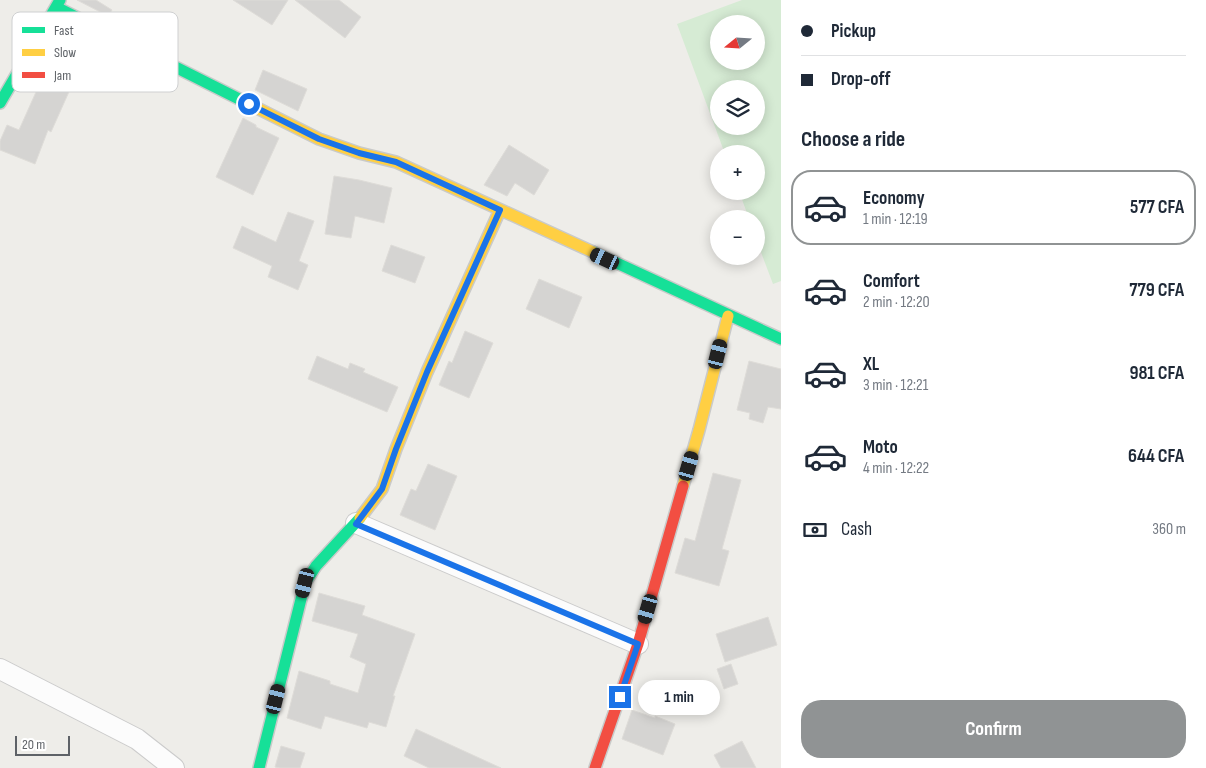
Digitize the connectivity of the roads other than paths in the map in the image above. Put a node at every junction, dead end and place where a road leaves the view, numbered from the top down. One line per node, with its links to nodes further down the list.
1 (58, 3): 2 (street)
2 (75, 12)
3 (178, 66): 6 (street)
4 (12, 82): 5 (street)
5 (0, 103)
6 (500, 210): 7 (street); 9 (street)
7 (728, 316): 8 (street); 10 (street)
8 (781, 339)
9 (356, 524): 10 (street); 13 (street)
10 (638, 644): 14 (street)
11 (0, 669): 12 (street)
12 (173, 768)
13 (260, 768)
14 (595, 768)

